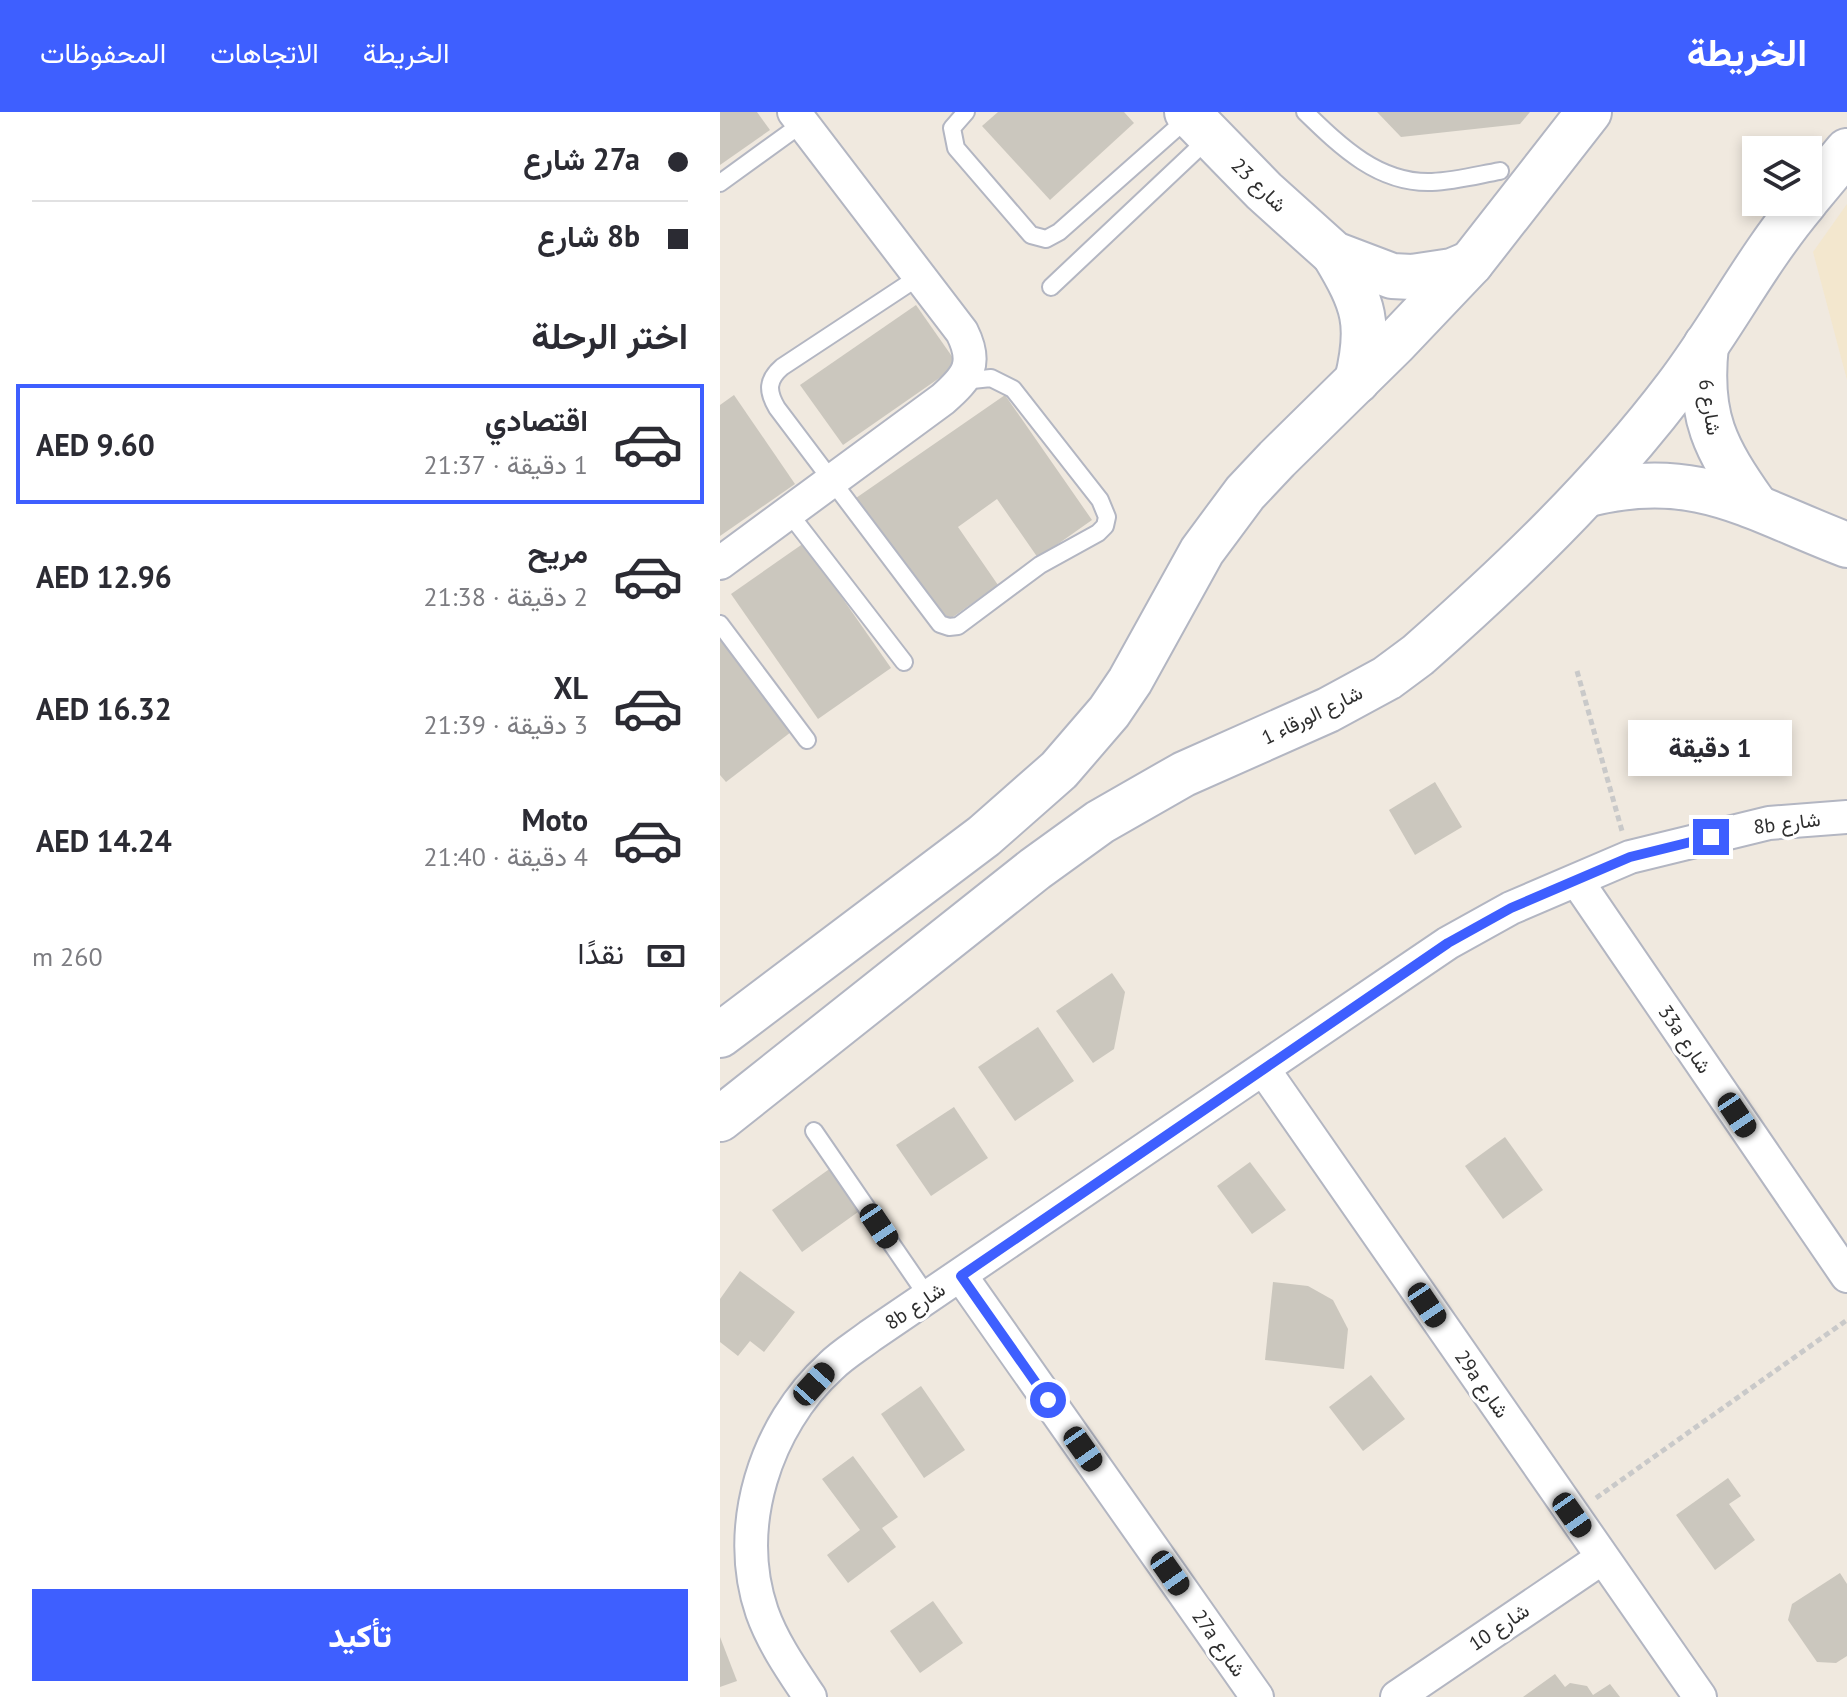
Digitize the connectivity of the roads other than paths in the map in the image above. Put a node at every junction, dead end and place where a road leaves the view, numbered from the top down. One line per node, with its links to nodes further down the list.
1 (966, 112): 5 (lane)
2 (1305, 112): 7 (lane)
3 (1589, 112): 12 (main road)
4 (798, 118): 9 (lane); 13 (street)
5 (1196, 122): 11 (main road, شارع 23); 14 (lane)
6 (1847, 151): 8 (main road, شارع الورقاء 1)
7 (1500, 171)
8 (1822, 181)
9 (720, 183)
10 (1794, 216): 15 (main road, شارع الورقاء 1)
11 (1334, 254): 12 (main road, شارع 23); 16 (main road, شارع 23)
12 (1471, 263): 16 (main road)
13 (920, 276): 17 (street); 18 (lane)
14 (1051, 287)
15 (1706, 345): 19 (main road, شارع الورقاء 1); 20 (main road, شارع 6)
16 (1357, 381): 29 (main road)
17 (962, 382): 18 (street); 18 (lane)
18 (832, 481): 21 (street)
19 (1589, 494): 20 (main road); 31 (main road, شارع الورقاء 1)
20 (1755, 505): 22 (main road)
21 (789, 513): 23 (street); 25 (lane)
22 (1847, 545)
23 (720, 563)
24 (720, 624): 26 (lane)
25 (904, 662)
26 (807, 740)
27 (1847, 817): 28 (street, 8b شارع)
28 (1577, 881): 30 (street, 8b شارع); 33 (street, 33a شارع)
29 (720, 1035)
30 (1264, 1070): 34 (street, 8b شارع); 37 (street, 29a شارع)
31 (720, 1119)
32 (814, 1131): 36 (lane)
33 (1836, 1237): 35 (street, 33a شارع)
34 (961, 1276): 36 (street, 8b شارع); 39 (street, 27a شارع)
35 (1847, 1276)
36 (928, 1297): 38 (street, 8b شارع)
37 (1602, 1558): 40 (street, شارع 10); 41 (street, 29a شارع)
38 (810, 1697)
39 (1257, 1697)
40 (1397, 1697)
41 (1700, 1697)

